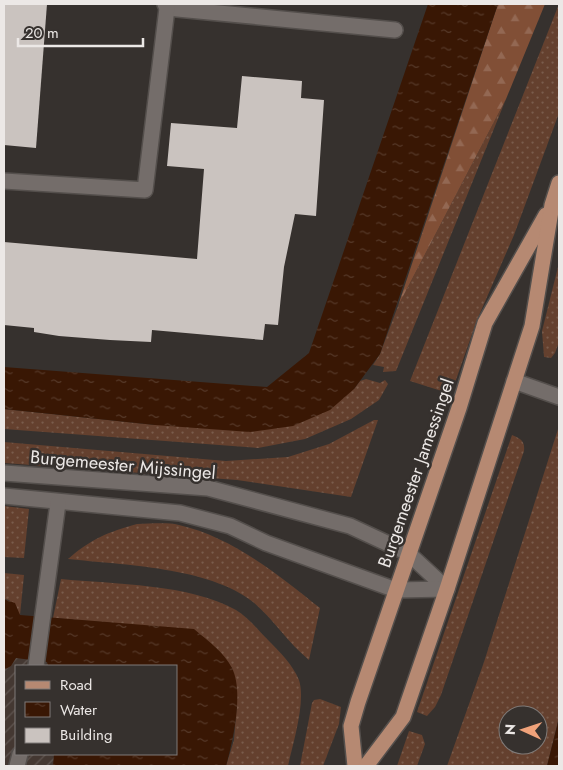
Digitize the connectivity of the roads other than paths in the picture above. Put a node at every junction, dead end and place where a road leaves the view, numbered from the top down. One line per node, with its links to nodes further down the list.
1 (166, 6): 2 (street); 3 (street)
2 (395, 30)
3 (4, 181)
4 (559, 183): 5 (main road, Burgemeester Jamessingel)
5 (552, 205): 6 (main road, Burgemeester Jamessingel); 11 (main road, Burgemeester Jamessingel)
6 (514, 381): 7 (street); 12 (main road, Burgemeester Jamessingel)
7 (559, 397)
8 (4, 473): 11 (street, Burgemeester Mijssingel)
9 (4, 496): 10 (street)
10 (58, 503): 13 (street); 14 (street)
11 (408, 553): 12 (street, Burgemeester Mijssingel); 13 (main road, Burgemeester Jamessingel)
12 (447, 589): 13 (street); 16 (main road, Burgemeester Jamessingel)
13 (396, 590): 15 (main road, Burgemeester Jamessingel)
14 (36, 665)
15 (355, 766)
16 (366, 766)

